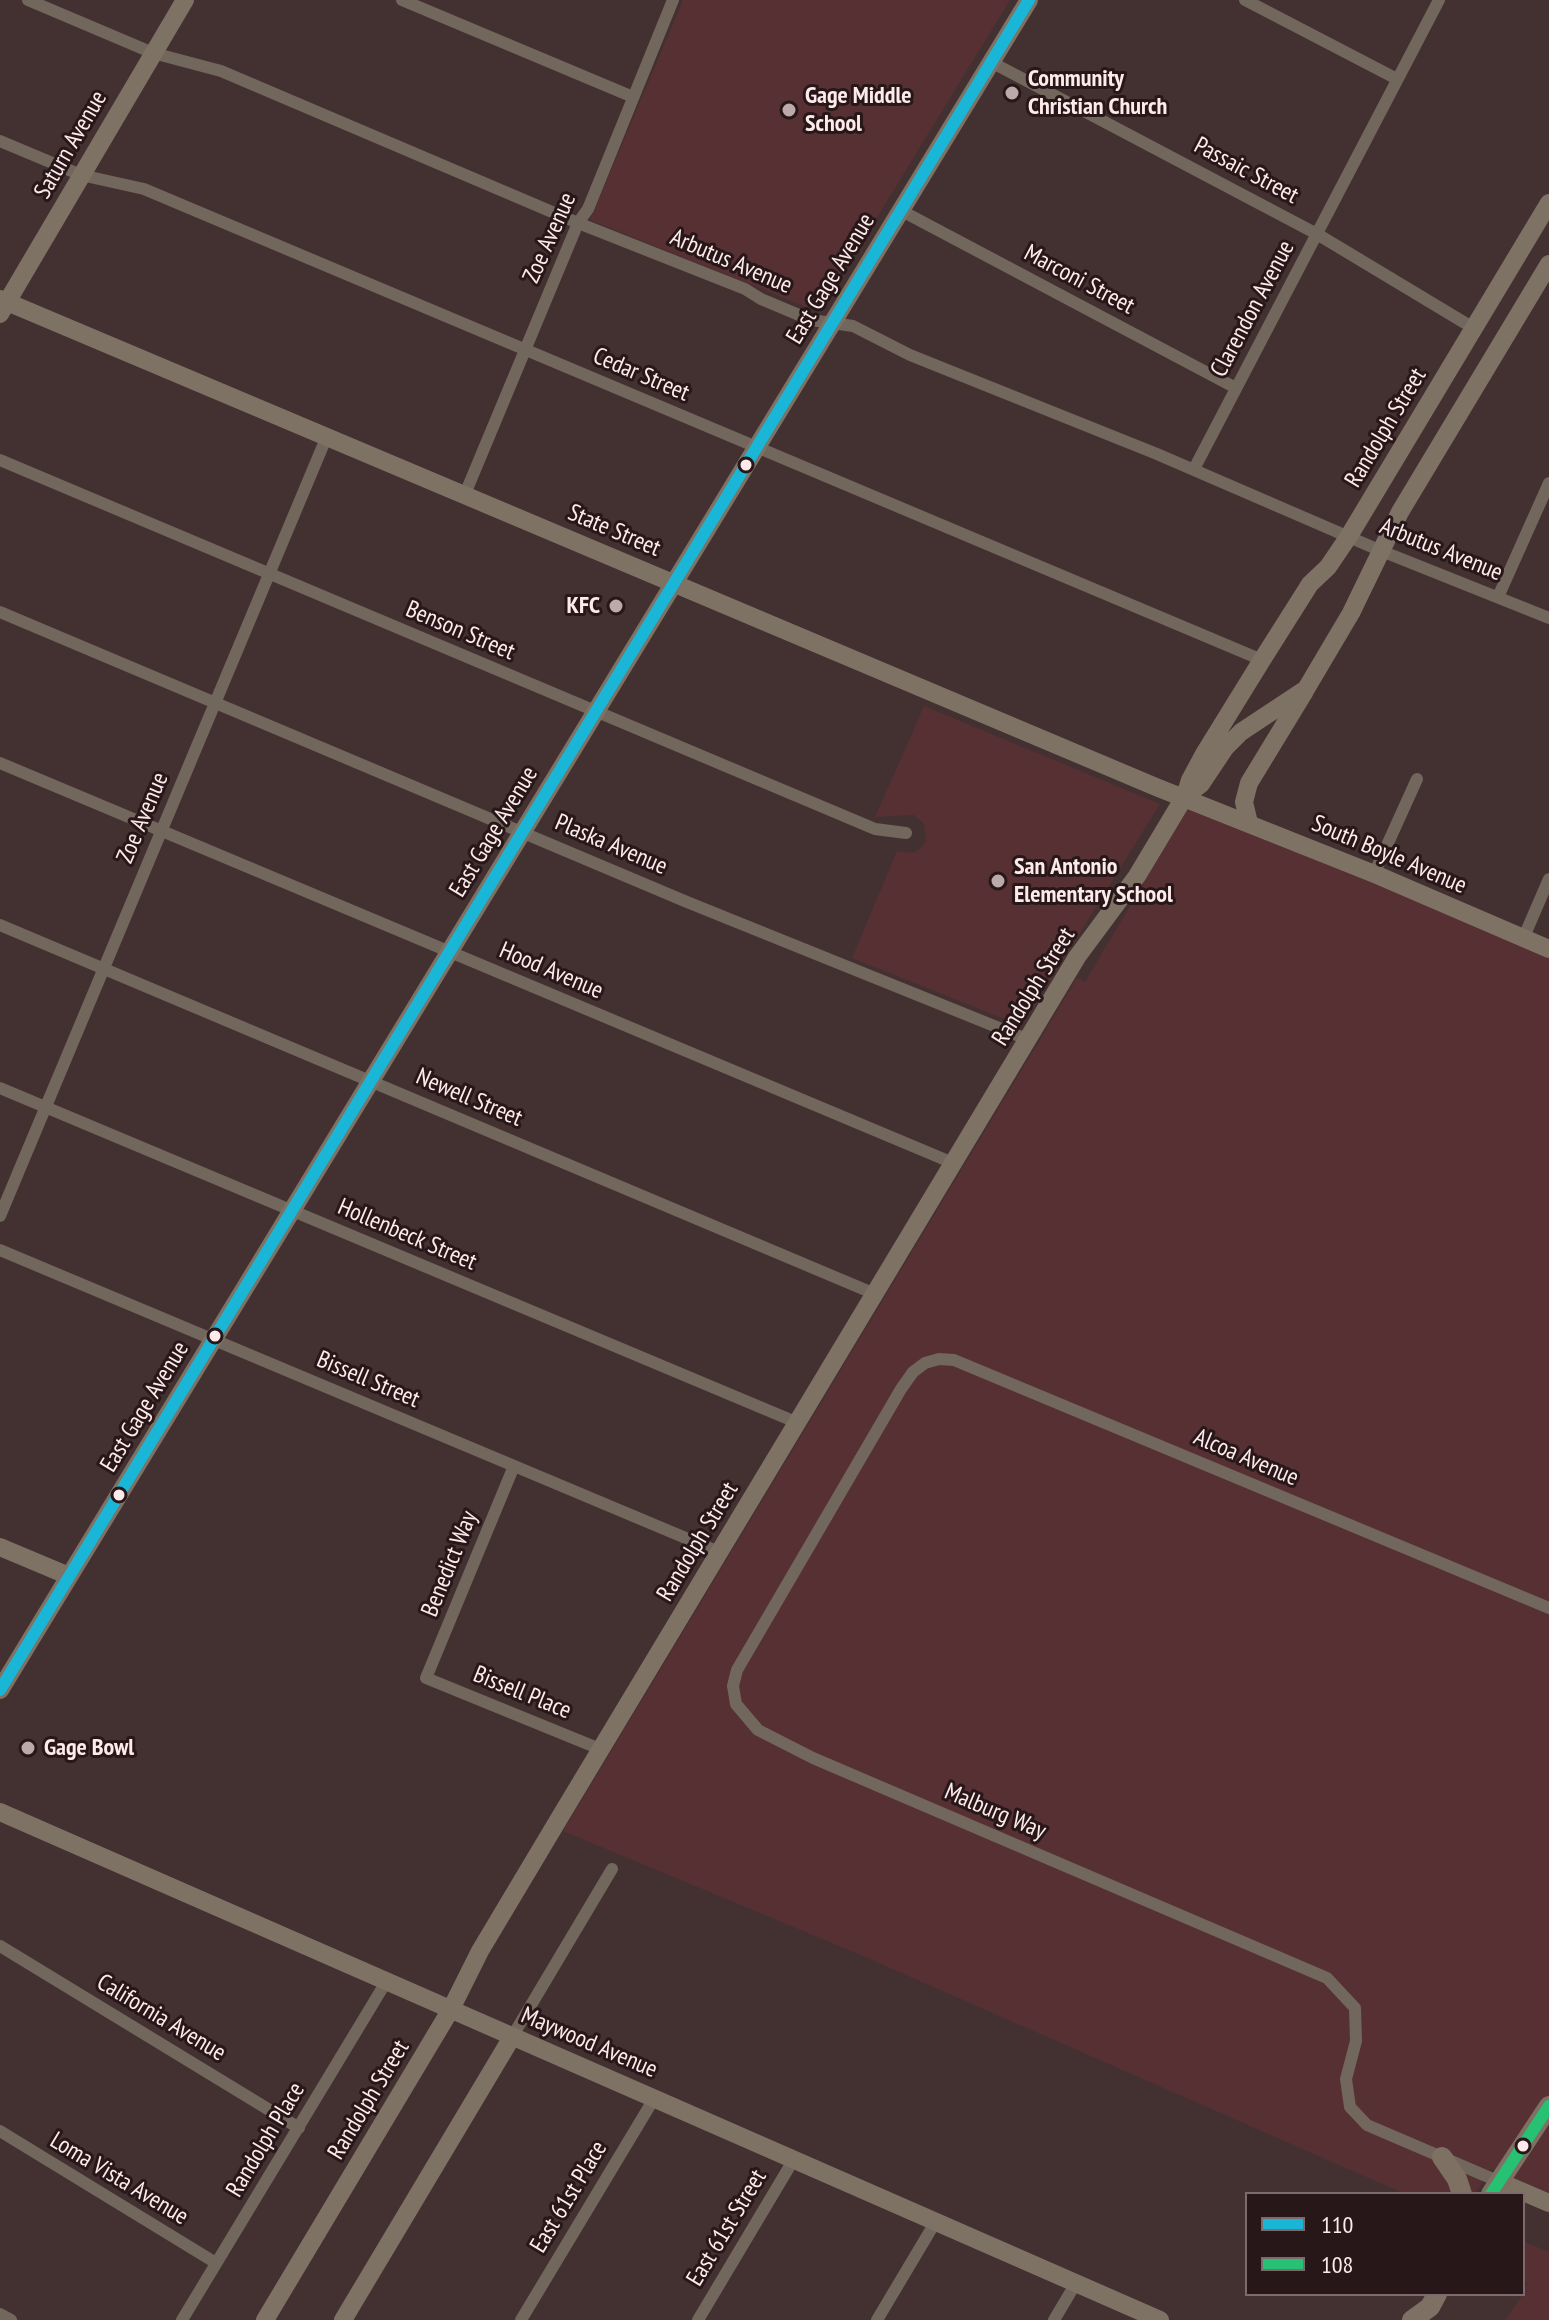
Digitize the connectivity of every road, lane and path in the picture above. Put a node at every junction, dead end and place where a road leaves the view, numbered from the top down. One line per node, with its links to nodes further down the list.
1 (28, 0): 8 (street, Arbutus Avenue)
2 (185, 0): 8 (street, Saturn Avenue)
3 (402, 0): 11 (street)
4 (673, 0): 11 (street, Zoe Avenue)
5 (1029, 0): 9 (street, East Gage Avenue)
6 (1245, 0): 10 (street)
7 (1439, 0): 10 (street, Clarendon Avenue)
8 (153, 53): 13 (street, Saturn Avenue); 16 (street, Arbutus Avenue)
9 (991, 62): 15 (street, East Gage Avenue); 17 (street, Passaic Street)
10 (1397, 79): 17 (street, Clarendon Avenue)
11 (633, 97): 16 (street, Zoe Avenue)
12 (0, 141): 13 (street, Cedar Street)
13 (81, 175): 19 (street, Saturn Avenue); 22 (street, Cedar Street)
14 (1549, 203): 21 (street, Randolph Street)
15 (900, 210): 20 (street, East Gage Avenue); 23 (street, Marconi Street)
16 (578, 223): 20 (street, Arbutus Avenue); 22 (street, Zoe Avenue)
17 (1317, 234): 21 (street, Passaic Street); 23 (street, Clarendon Avenue)
18 (1549, 264): 31 (street, Randolph Street)
19 (2, 305): 24 (street, State Street)
20 (833, 323): 25 (street, East Gage Avenue); 27 (street, Arbutus Avenue)
21 (1475, 329): 30 (street, Randolph Street)
22 (525, 350): 25 (street, Cedar Street); 29 (street, Zoe Avenue)
23 (1236, 388): 27 (street, Clarendon Avenue)
24 (327, 436): 29 (street, State Street); 32 (street, Zoe Avenue)
25 (757, 447): 33 (street, East Gage Avenue); 37 (street, Cedar Street)
26 (0, 460): 32 (street, Benson Street)
27 (1194, 469): 30 (street, Arbutus Avenue)
28 (1549, 483): 34 (street)
29 (465, 494): 33 (street, State Street)
30 (1349, 536): 31 (street, Arbutus Avenue); 37 (street, Randolph Street)
31 (1379, 550): 34 (street, Arbutus Avenue); 38 (street, Randolph Street)
32 (269, 575): 39 (street, Zoe Avenue); 40 (street, Benson Street)
33 (673, 582): 40 (street, East Gage Avenue); 43 (street, State Street)
34 (1498, 597): 36 (street, Arbutus Avenue)
35 (0, 612): 39 (street, Plaska Avenue)
36 (1549, 618)
37 (1262, 660): 43 (street, Randolph Street)
38 (1306, 689): 43 (street, Randolph Street); 45 (street)
39 (215, 702): 46 (street, Zoe Avenue); 47 (street, Plaska Avenue)
40 (596, 711): 47 (street, East Gage Avenue); 48 (street, Benson Street)
41 (0, 763): 46 (street, Hood Avenue)
42 (1417, 779): 49 (street)
43 (1185, 796): 44 (street, State Street); 56 (street, Randolph Street)
44 (1209, 807): 45 (street, South Boyle Avenue)
45 (1249, 823): 49 (street, South Boyle Avenue)
46 (162, 831): 54 (street, Hood Avenue); 55 (street, Zoe Avenue)
47 (523, 831): 54 (street, East Gage Avenue); 56 (street, Plaska Avenue)
48 (906, 833)
49 (1374, 874): 52 (street, South Boyle Avenue)
50 (1549, 879): 52 (street)
51 (0, 925): 55 (street, Newell Street)
52 (1523, 939): 53 (street, South Boyle Avenue)
53 (1549, 949)
54 (450, 952): 57 (street, East Gage Avenue); 60 (street, Hood Avenue)
55 (104, 969): 57 (street, Newell Street); 59 (street, Zoe Avenue)
56 (1029, 1040): 60 (street, Randolph Street)
57 (371, 1081): 61 (street, East Gage Avenue); 64 (street, Newell Street)
58 (0, 1088): 59 (street, Hollenbeck Street)
59 (46, 1107): 61 (street, Hollenbeck Street); 62 (street, Zoe Avenue)
60 (953, 1163): 64 (street, Randolph Street)
61 (292, 1211): 65 (street, East Gage Avenue); 67 (street, Hollenbeck Street)
62 (0, 1216)
63 (0, 1250): 65 (street, Bissell Street)
64 (875, 1294): 67 (street, Randolph Street)
65 (214, 1340): 68 (street, Bissell Street); 71 (street, East Gage Avenue)
66 (925, 1363): 72 (street, Alcoa Avenue); 86 (street, Malburg Way)
67 (798, 1423): 70 (street, Randolph Street)
68 (514, 1466): 70 (street, Bissell Street); 73 (street, Benedict Way)
69 (0, 1547): 71 (street)
70 (719, 1552): 75 (street, Randolph Street)
71 (69, 1576): 74 (street, East Gage Avenue)
72 (1549, 1608)
73 (426, 1678): 75 (street, Bissell Place)
74 (0, 1690)
75 (600, 1749): 80 (street, Randolph Street)
76 (0, 1812): 79 (street, Maywood Avenue)
77 (612, 1869): 81 (street)
78 (0, 1946): 84 (street, California Avenue)
79 (386, 1982): 80 (street, Maywood Avenue); 84 (street, Randolph Place)
80 (451, 2009): 81 (street, Maywood Avenue); 102 (street, Randolph Street)
81 (512, 2037): 82 (street, Maywood Avenue); 103 (street)
82 (655, 2097): 87 (street, Maywood Avenue); 104 (street, East 61st Place)
83 (1549, 2106): 88 (main road)
84 (299, 2128): 94 (street, Randolph Place)
85 (0, 2131): 94 (street, Loma Vista Avenue)
86 (1442, 2157): 88 (street, Malburg Way); 89 (main road)
87 (794, 2159): 93 (street, Maywood Avenue); 105 (street, East 61st Street)
88 (1499, 2183): 90 (street)
89 (1461, 2192)
90 (1522, 2192)
91 (1525, 2193): 92 (street)
92 (1549, 2203)
93 (936, 2221): 95 (street, Maywood Avenue); 106 (street)
94 (216, 2263): 101 (street, Randolph Place)
95 (1076, 2283): 107 (street); 108 (street, Maywood Avenue)
96 (1418, 2296): 99 (main road)
97 (1436, 2296): 99 (main road)
98 (0, 2314): 100 (street)
99 (1413, 2318)
100 (11, 2320)
101 (182, 2320)
102 (265, 2320)
103 (343, 2320)
104 (521, 2320)
105 (698, 2320)
106 (877, 2320)
107 (1054, 2320)
108 (1160, 2320)

